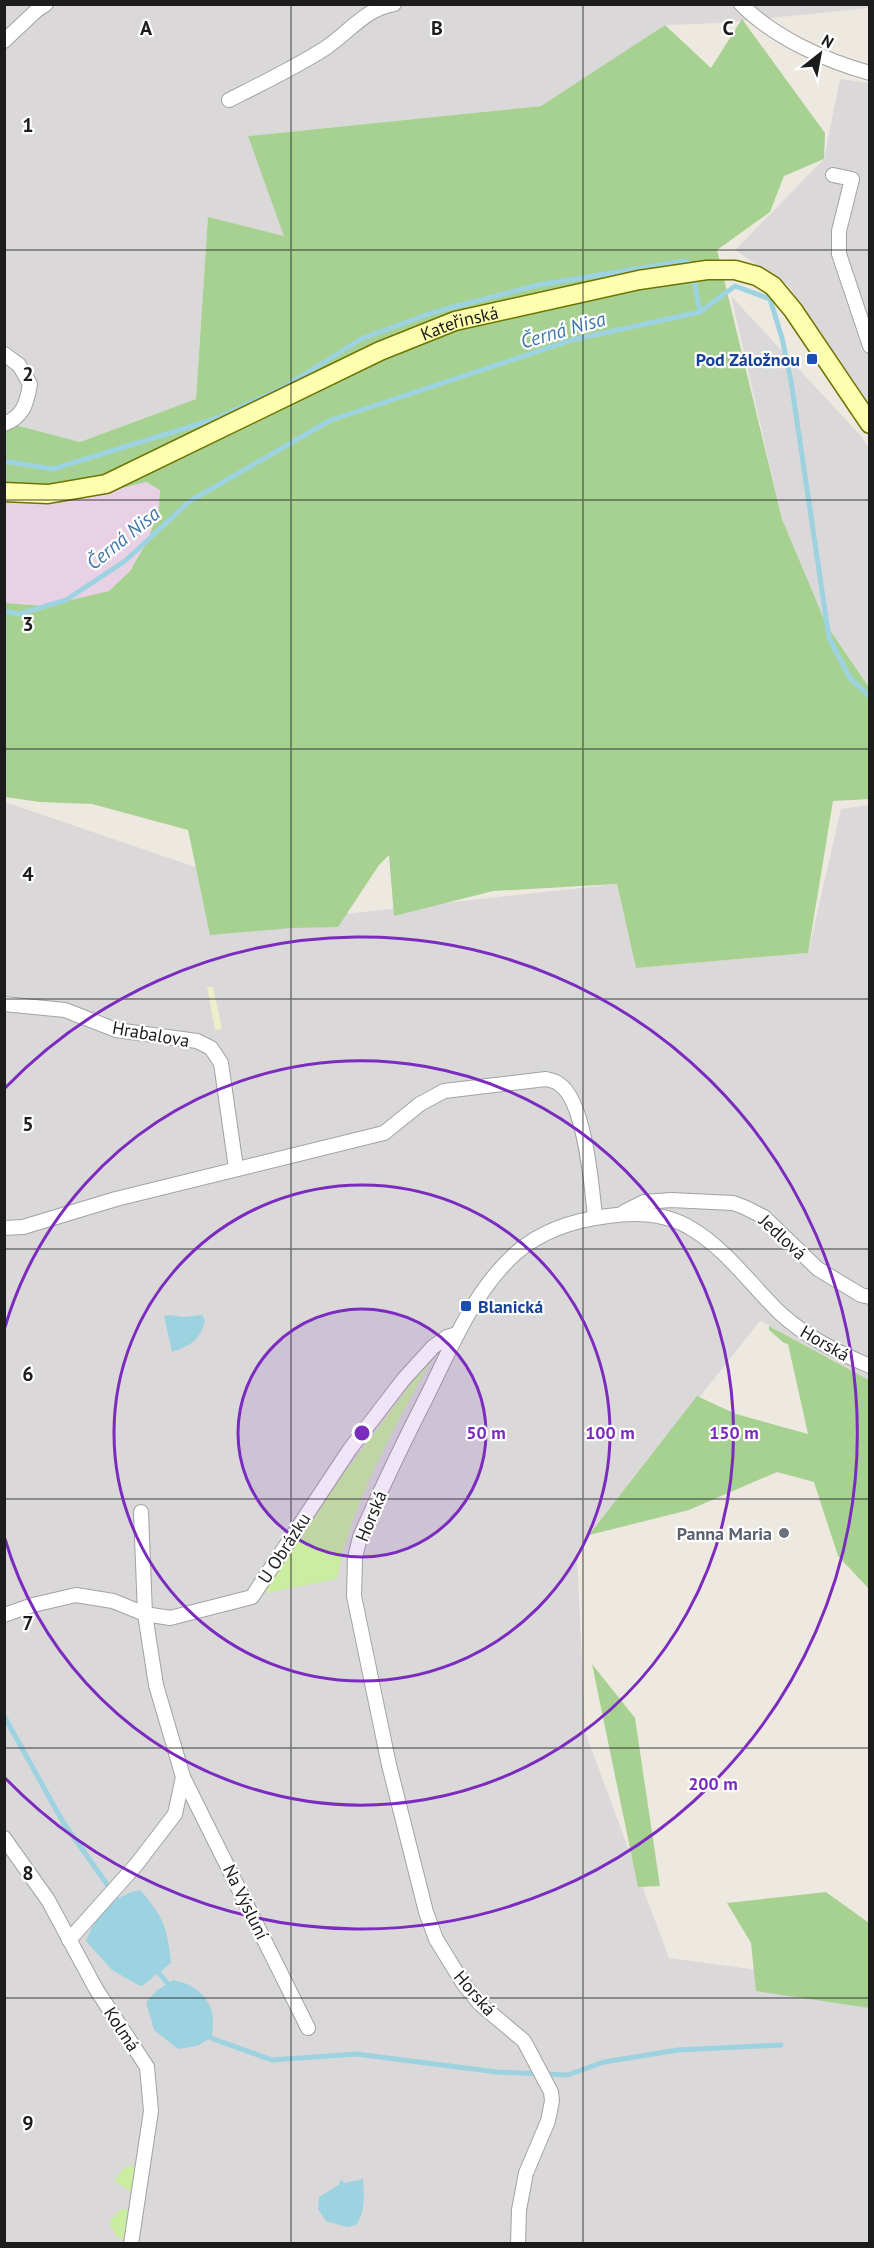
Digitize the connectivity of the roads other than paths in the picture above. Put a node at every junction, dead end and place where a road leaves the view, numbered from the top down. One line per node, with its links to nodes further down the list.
1 (46, 4): 4 (street)
2 (394, 4): 6 (street)
3 (741, 4): 5 (street)
4 (4, 41)
5 (870, 73)
6 (229, 100)
7 (833, 175): 8 (street)
8 (870, 346)
9 (4, 354): 10 (street)
10 (4, 424)
11 (870, 424): 12 (street, Kateřinská)
12 (4, 492)
13 (4, 1004): 14 (street, Hrabalova)
14 (236, 1168): 16 (street); 17 (street)
15 (620, 1214): 16 (street, Horská); 18 (street, Jedlová); 20 (street, Horská)
16 (595, 1217): 19 (street, Horská)
17 (4, 1228)
18 (870, 1297)
19 (457, 1334): 22 (street, U Obrázku); 29 (street, Horská)
20 (870, 1366)
21 (141, 1512): 22 (street, Na Výsluní)
22 (145, 1614): 23 (street, U Obrázku); 24 (street, Na Výsluní)
23 (4, 1615)
24 (183, 1777): 26 (street, Na Výsluní); 27 (street, Na Výsluní)
25 (4, 1838): 26 (street, Kolmá)
26 (69, 1940): 28 (street, Kolmá)
27 (308, 2028)
28 (131, 2244)
29 (518, 2244)

